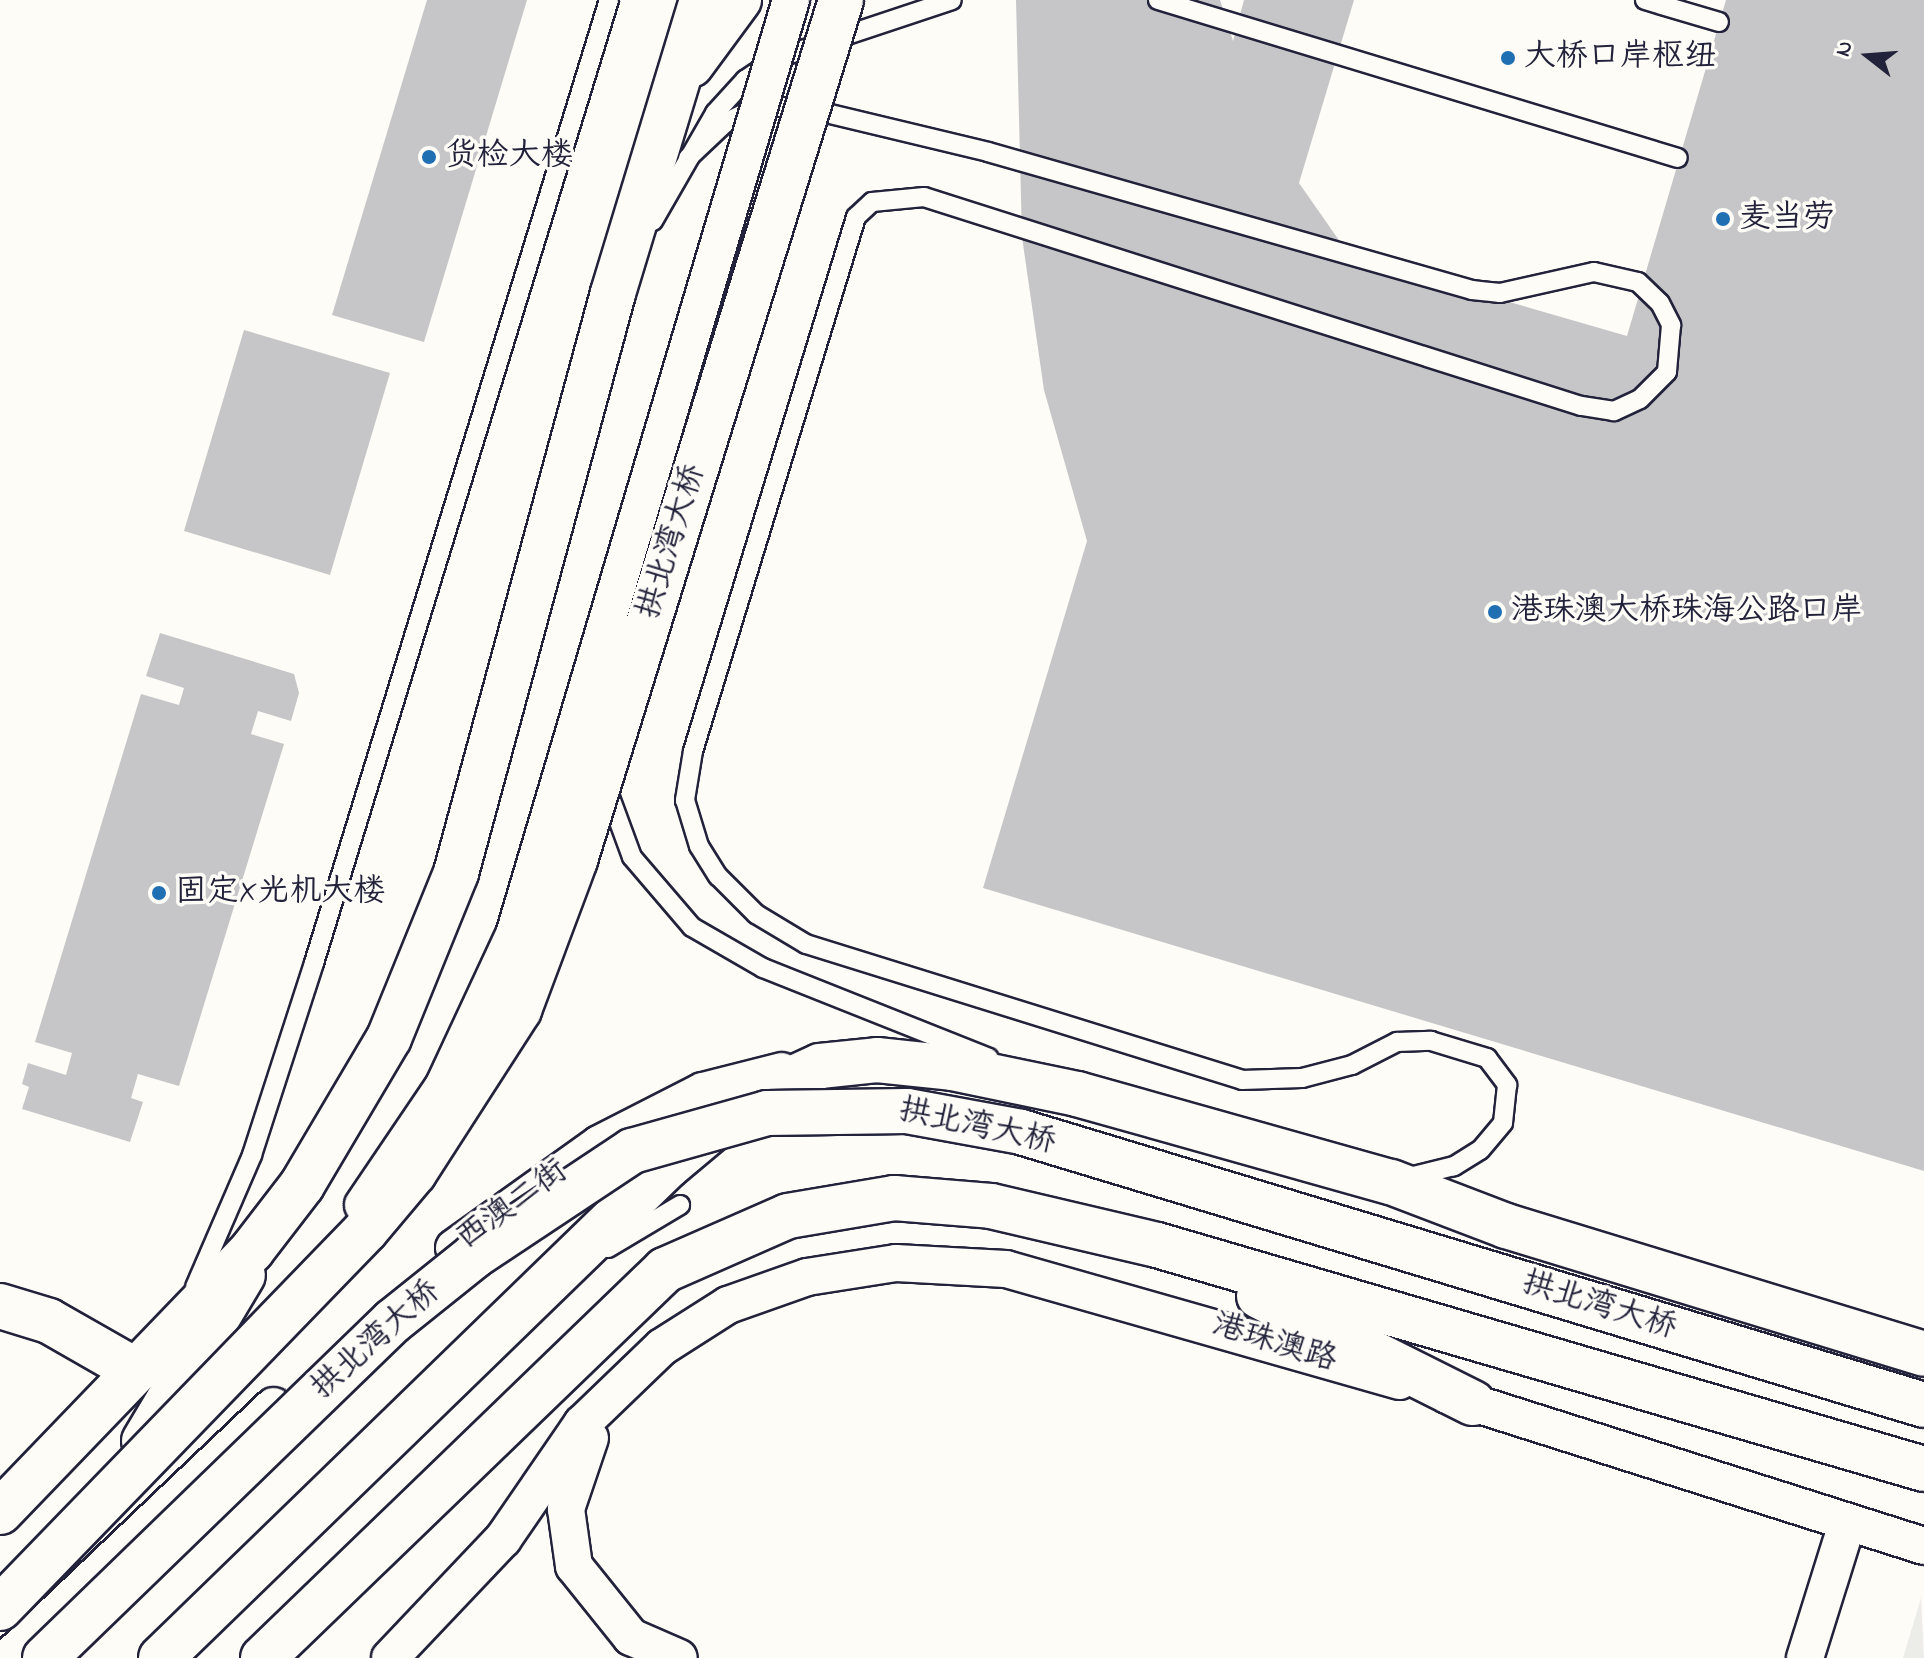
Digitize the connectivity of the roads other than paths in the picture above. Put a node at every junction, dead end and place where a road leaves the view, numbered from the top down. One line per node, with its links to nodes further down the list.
1 (609, 0): 23 (lane)
2 (791, 0): 14 (street, bridge)
3 (841, 0): 35 (main road, 拱北湾大桥, bridge)
4 (934, 0): 9 (lane)
5 (952, 0): 9 (lane)
6 (1158, 0): 12 (lane)
7 (1645, 0): 10 (lane)
8 (717, 8): 13 (main road)
9 (916, 9): 11 (lane)
10 (1719, 22)
11 (688, 158): 13 (lane); 17 (lane)
12 (1678, 158)
13 (613, 293): 20 (main road)
14 (600, 659): 16 (lane); 29 (street, bridge)
15 (820, 1066): 16 (main road); 21 (main road); 37 (street, 西澳二街)
16 (1077, 1094): 17 (main road)
17 (1391, 1182): 24 (main road)
18 (680, 1205): 21 (lane)
19 (1157, 1245): 27 (main road); 30 (main road); 39 (main road)
20 (252, 1250): 23 (main road); 29 (main road)
21 (536, 1290): 36 (main road)
22 (0, 1306): 25 (main road)
23 (178, 1321): 25 (main road)
24 (1924, 1354)
25 (135, 1370): 31 (main road)
26 (634, 1375): 27 (street, 港珠澳路); 40 (street); 41 (street)
27 (1473, 1403): 32 (street, 港珠澳路)
28 (1924, 1405): 38 (main road, 拱北湾大桥, bridge)
29 (144, 1441): 34 (street)
30 (1924, 1469)
31 (0, 1512)
32 (1847, 1524): 33 (street, 港珠澳路); 42 (street)
33 (1924, 1546)
34 (0, 1584)
35 (0, 1608)
36 (168, 1651)
37 (8, 1658)
38 (45, 1658)
39 (263, 1658)
40 (390, 1658)
41 (679, 1658)
42 (1805, 1658)

